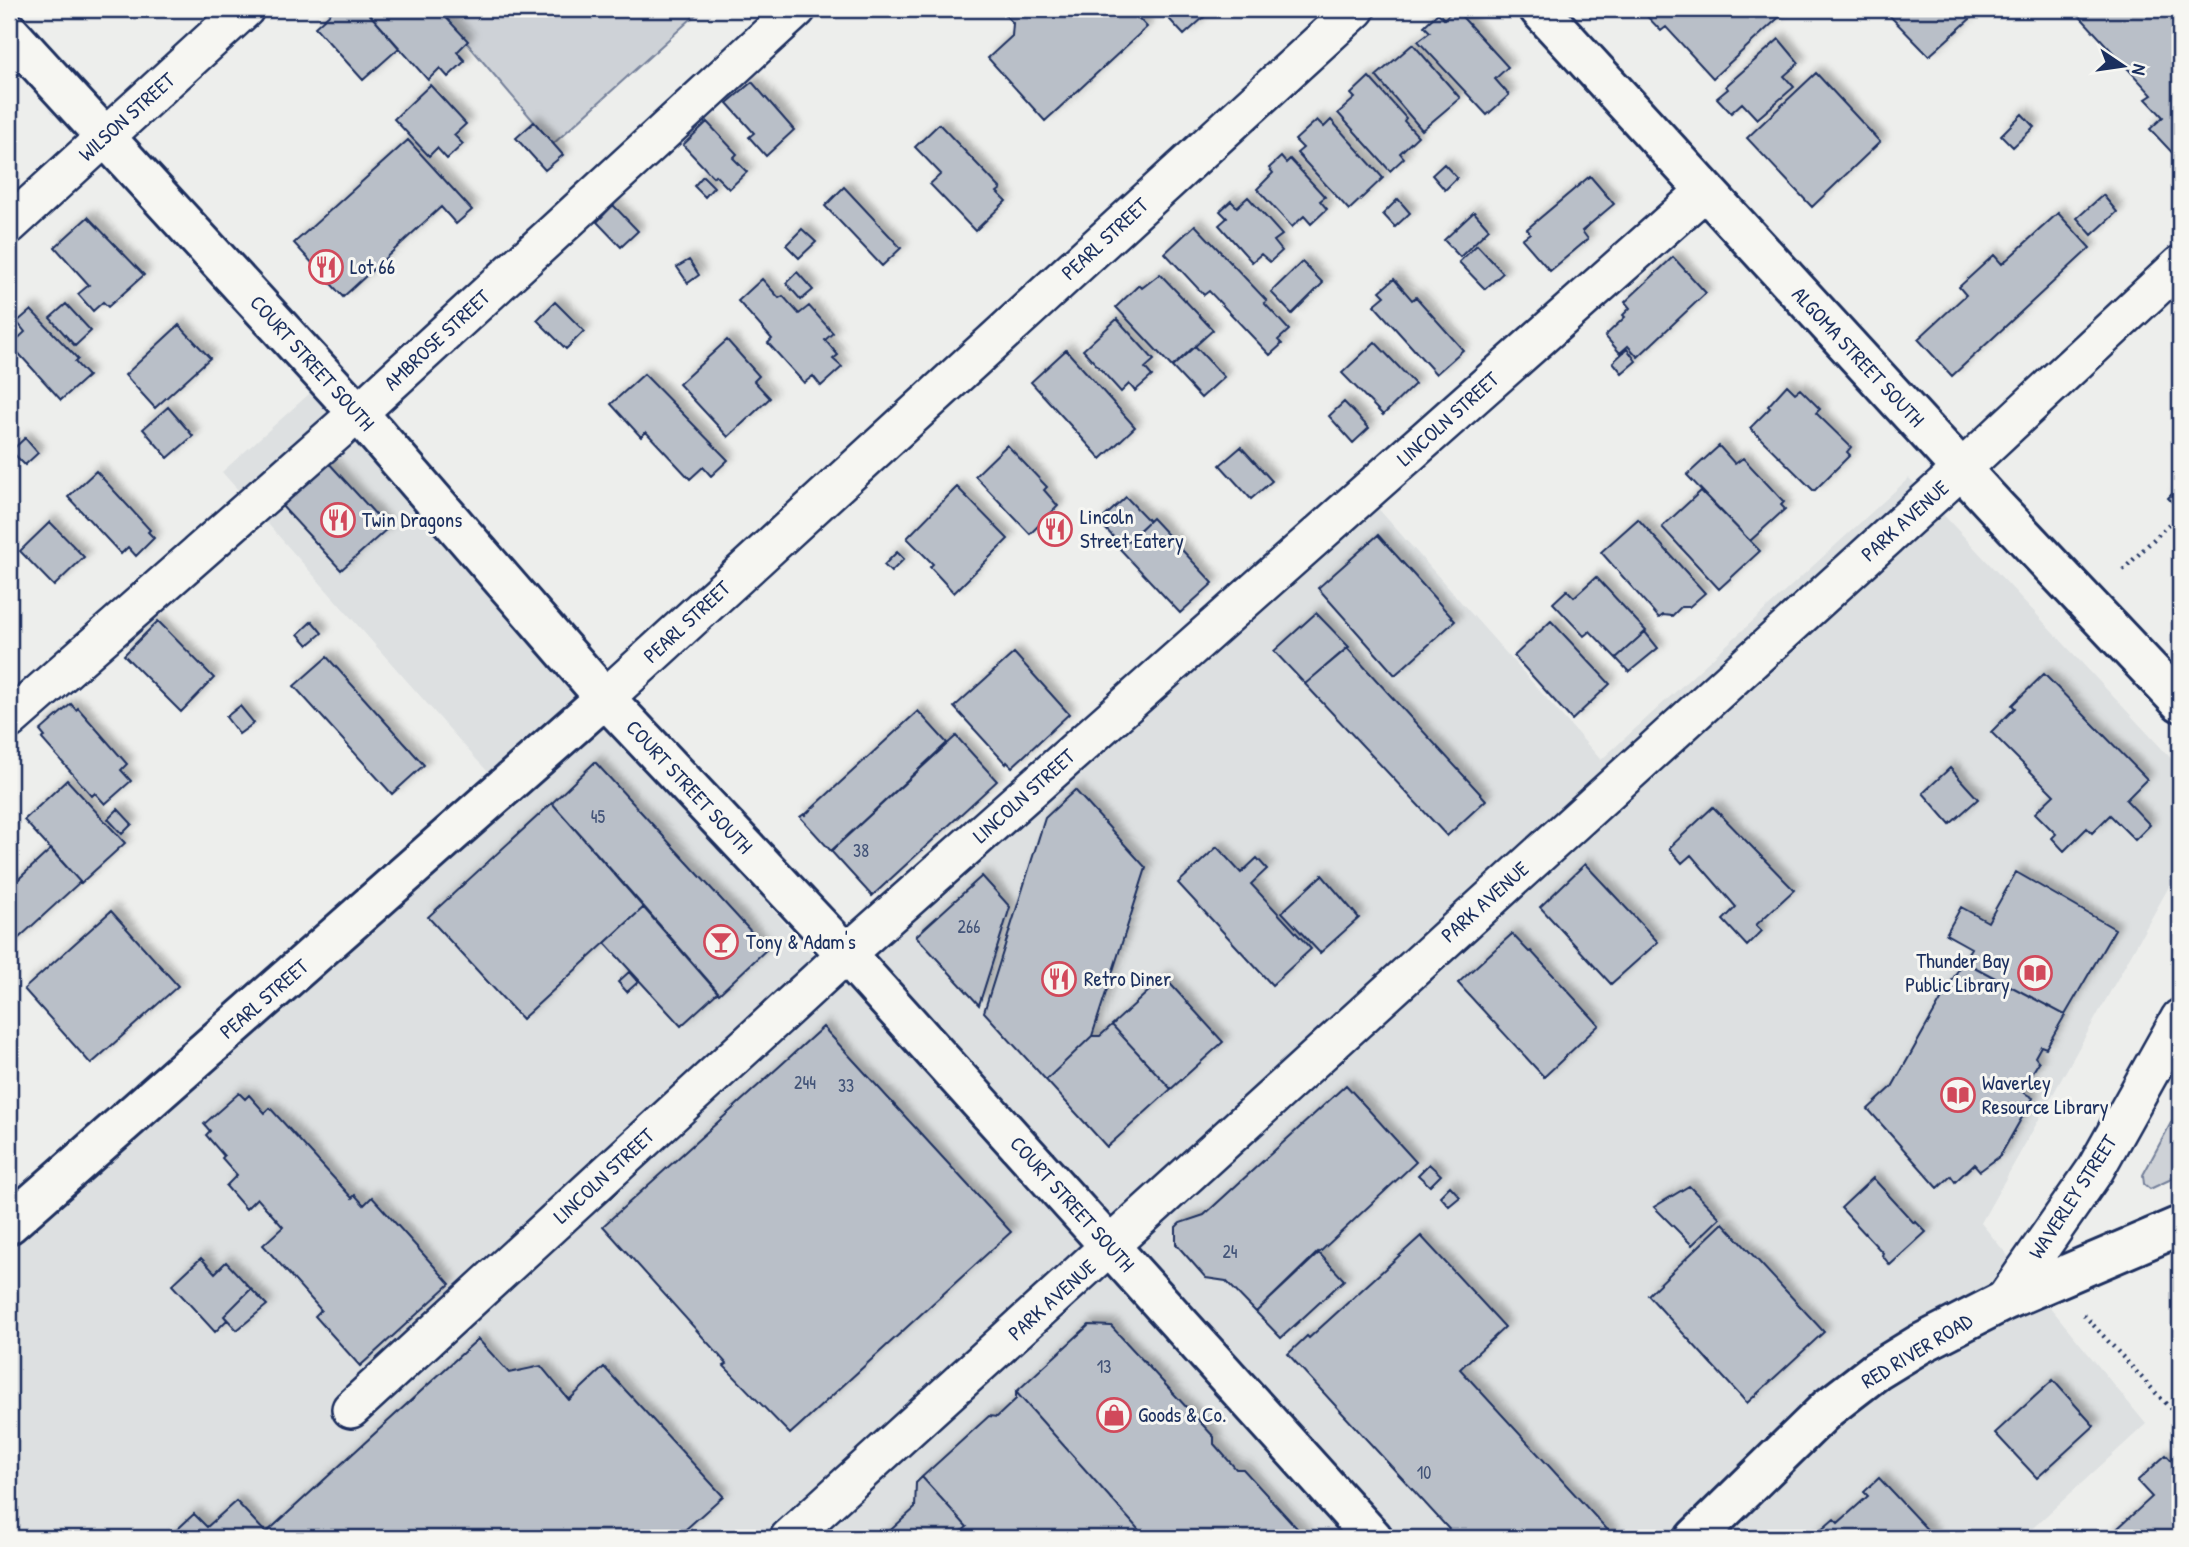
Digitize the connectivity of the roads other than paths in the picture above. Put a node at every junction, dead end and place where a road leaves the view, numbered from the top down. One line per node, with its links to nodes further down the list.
1 (244, 9): 6 (street, WILSON STREET)
2 (797, 9): 10 (street, AMBROSE STREET)
3 (1356, 9): 12 (street, PEARL STREET)
4 (1539, 9): 7 (street, ALGOMA STREET SOUTH)
5 (9, 32): 6 (street, COURT STREET SOUTH)
6 (106, 136): 8 (street, WILSON STREET); 10 (street, COURT STREET SOUTH)
7 (1705, 191): 11 (street, ALGOMA STREET SOUTH); 15 (street, LINCOLN STREET)
8 (9, 225)
9 (2180, 265): 11 (street, PARK AVENUE)
10 (358, 413): 12 (street, COURT STREET SOUTH); 14 (street, AMBROSE STREET)
11 (1962, 470): 13 (street, ALGOMA STREET SOUTH); 19 (street, PARK AVENUE)
12 (605, 698): 15 (street, COURT STREET SOUTH); 17 (street, PEARL STREET)
13 (2180, 702)
14 (9, 720)
15 (846, 954): 19 (street, COURT STREET SOUTH); 21 (street, LINCOLN STREET)
16 (2180, 1018): 20 (street, WAVERLEY STREET)
17 (9, 1224)
18 (2180, 1226): 20 (street, RED RIVER ROAD)
19 (1111, 1247): 22 (street, PARK AVENUE); 23 (street, COURT STREET SOUTH)
20 (2004, 1301): 24 (street, RED RIVER ROAD)
21 (351, 1409)
22 (789, 1538)
23 (1373, 1538)
24 (1695, 1538)

